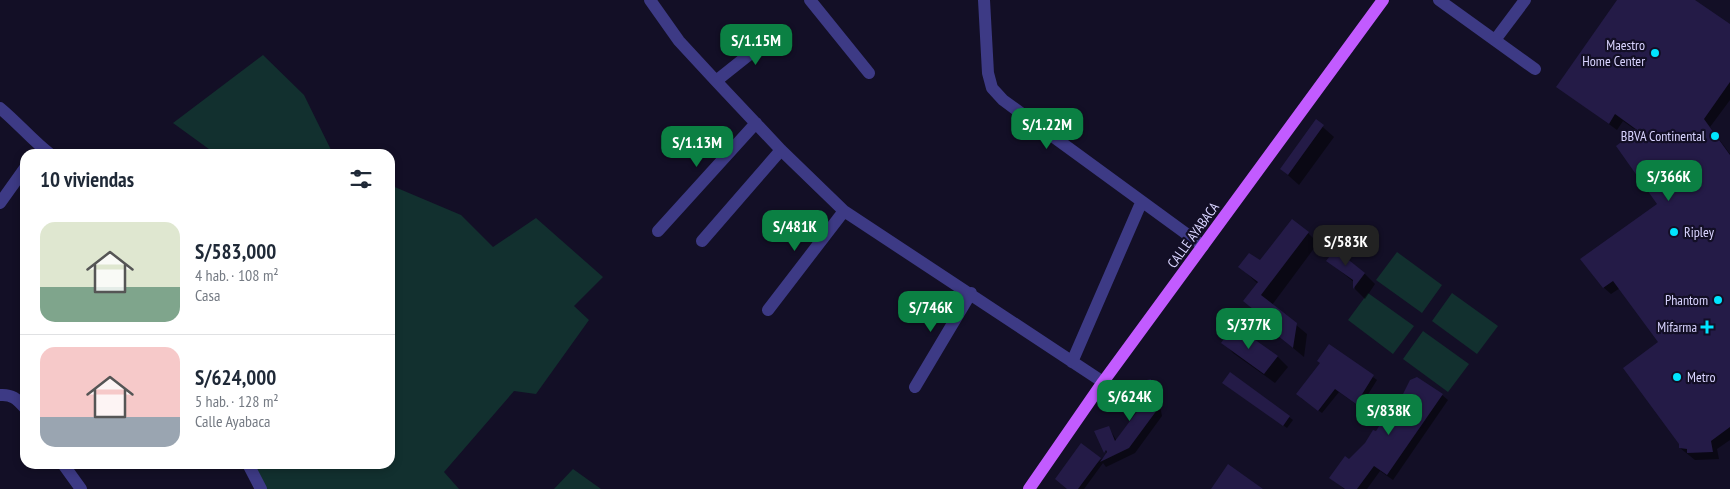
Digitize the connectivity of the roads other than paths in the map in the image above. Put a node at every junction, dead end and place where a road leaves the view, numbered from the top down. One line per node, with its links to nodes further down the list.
1 (650, 0): 11 (street)
2 (810, 0): 10 (street)
3 (984, 0): 18 (street)
4 (1383, 0): 22 (main road, CALLE AYABACA)
5 (1439, 0): 8 (street)
6 (1525, 0): 8 (street)
7 (780, 30): 11 (street)
8 (1495, 40): 9 (street)
9 (1535, 69)
10 (868, 74)
11 (716, 81): 13 (street)
12 (0, 108): 14 (street)
13 (756, 123): 15 (street); 20 (street)
14 (35, 149)
15 (781, 150): 19 (street); 21 (street)
16 (20, 175): 17 (street)
17 (0, 203)
18 (1142, 203): 22 (street); 25 (street)
19 (844, 211): 23 (street); 24 (street)
20 (658, 232)
21 (702, 242)
22 (1203, 246): 26 (main road, CALLE AYABACA)
23 (971, 293): 25 (street); 27 (street)
24 (768, 310)
25 (1072, 362): 26 (street)
26 (1103, 382): 34 (main road, CALLE AYABACA)
27 (915, 387)
28 (4, 395): 29 (street)
29 (20, 402)
30 (67, 469): 32 (street)
31 (251, 469): 33 (street)
32 (81, 489)
33 (261, 489)
34 (1029, 489)

